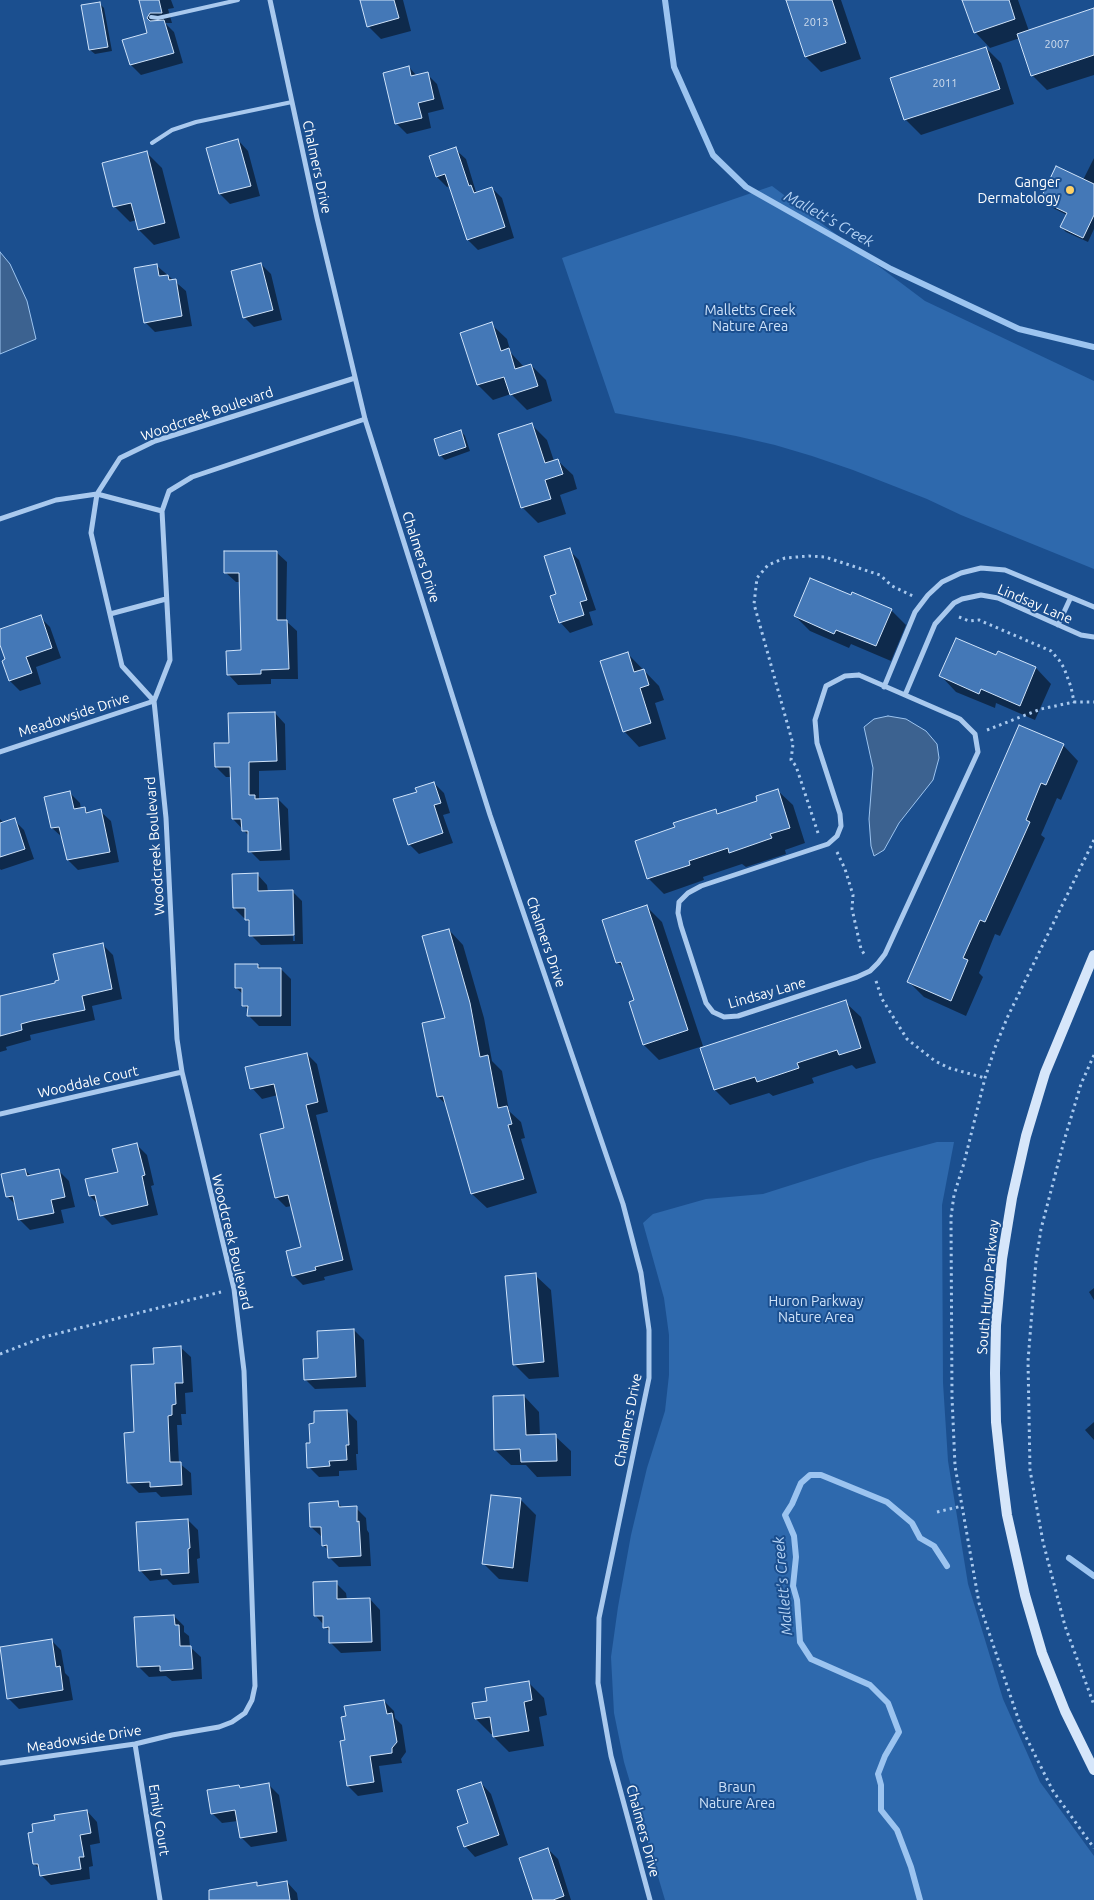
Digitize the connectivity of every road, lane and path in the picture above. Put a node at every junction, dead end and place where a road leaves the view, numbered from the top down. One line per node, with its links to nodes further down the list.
1 (238, 0): 3 (lane)
2 (270, 0): 4 (street, Chalmers Drive)
3 (151, 17)
4 (292, 102): 5 (lane); 6 (street, Chalmers Drive)
5 (152, 143)
6 (355, 378): 7 (street, Chalmers Drive); 8 (street, Woodcreek Boulevard)
7 (365, 419): 9 (street, Woodcreek Boulevard); 43 (street, Chalmers Drive)
8 (97, 494): 9 (street); 10 (street); 16 (street, Woodcreek Boulevard)
9 (162, 511): 12 (street, Woodcreek Boulevard)
10 (0, 519)
11 (1070, 598): 13 (street, Lindsay Lane); 14 (street, Lindsay Lane); 17 (street)
12 (166, 599): 16 (street); 21 (street, Woodcreek Boulevard)
13 (923, 601): 19 (street, Lindsay Lane); 26 (path)
14 (1094, 607)
15 (947, 610): 17 (street, Lindsay Lane); 20 (street, Lindsay Lane); 22 (path)
16 (110, 614): 21 (street, Woodcreek Boulevard)
17 (1058, 625): 18 (street, Lindsay Lane)
18 (1094, 637)
19 (884, 686): 20 (street); 26 (street)
20 (905, 695): 24 (street)
21 (154, 701): 25 (street, Meadowside Drive); 30 (street, Woodcreek Boulevard)
22 (1074, 702): 23 (path); 24 (path)
23 (1094, 702)
24 (975, 734): 28 (street)
25 (0, 752)
26 (828, 844): 28 (path); 28 (street, Lindsay Lane)
27 (1094, 955): 41 (main road, South Huron Parkway)
28 (870, 971): 31 (path)
29 (1094, 1055): 37 (path)
30 (182, 1072): 32 (street, Wooddale Court); 33 (street, Woodcreek Boulevard)
31 (985, 1078)
32 (0, 1114)
33 (234, 1289): 34 (path); 38 (street, Woodcreek Boulevard)
34 (0, 1354)
35 (962, 1506): 36 (path)
36 (937, 1512)
37 (1094, 1705)
38 (172, 1735): 39 (street, Meadowside Drive)
39 (136, 1744): 40 (street, Meadowside Drive); 42 (street, Emily Court)
40 (0, 1763)
41 (1094, 1770)
42 (160, 1900)
43 (650, 1900)

